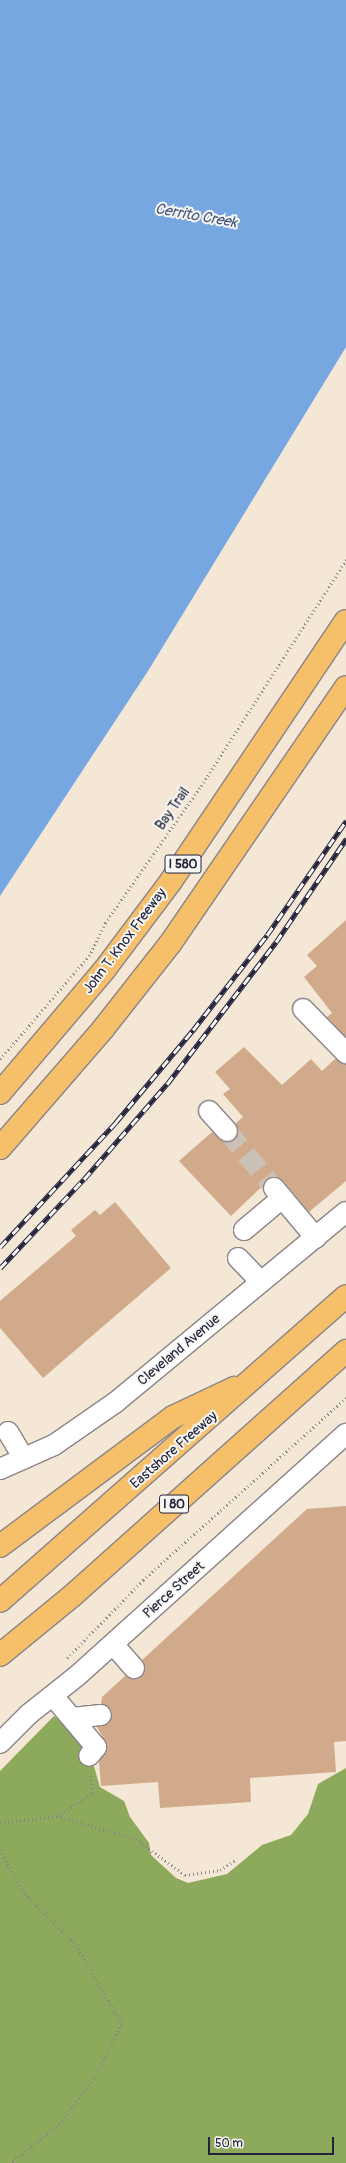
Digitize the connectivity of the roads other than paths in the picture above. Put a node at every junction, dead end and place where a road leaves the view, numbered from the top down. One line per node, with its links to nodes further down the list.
1 (346, 621): 5 (highway, John T. Knox Freeway / I 580)
2 (346, 687): 8 (highway, I 580)
3 (303, 1009): 4 (street)
4 (346, 1054)
5 (0, 1094)
6 (209, 1110): 7 (street)
7 (227, 1131)
8 (0, 1148)
9 (346, 1212): 11 (street, Cleveland Avenue)
10 (244, 1230): 11 (street)
11 (316, 1238): 13 (street, Cleveland Avenue)
12 (238, 1258): 13 (street)
13 (261, 1282): 19 (street, Cleveland Avenue)
14 (346, 1296): 16 (highway, Eastshore Freeway)
15 (346, 1351): 24 (highway, I 80)
16 (258, 1376): 21 (highway); 22 (highway, Eastshore Freeway)
17 (8, 1432): 19 (street)
18 (346, 1434): 23 (street, Pierce Street)
19 (24, 1459): 20 (street, Cleveland Avenue)
20 (0, 1469)
21 (0, 1546)
22 (0, 1601)
23 (114, 1644): 25 (street); 26 (street, Pierce Street)
24 (0, 1655)
25 (134, 1668)
26 (53, 1696): 28 (street); 29 (street, Pierce Street)
27 (101, 1715): 28 (street)
28 (72, 1718): 30 (street)
29 (0, 1743)
30 (89, 1756)

